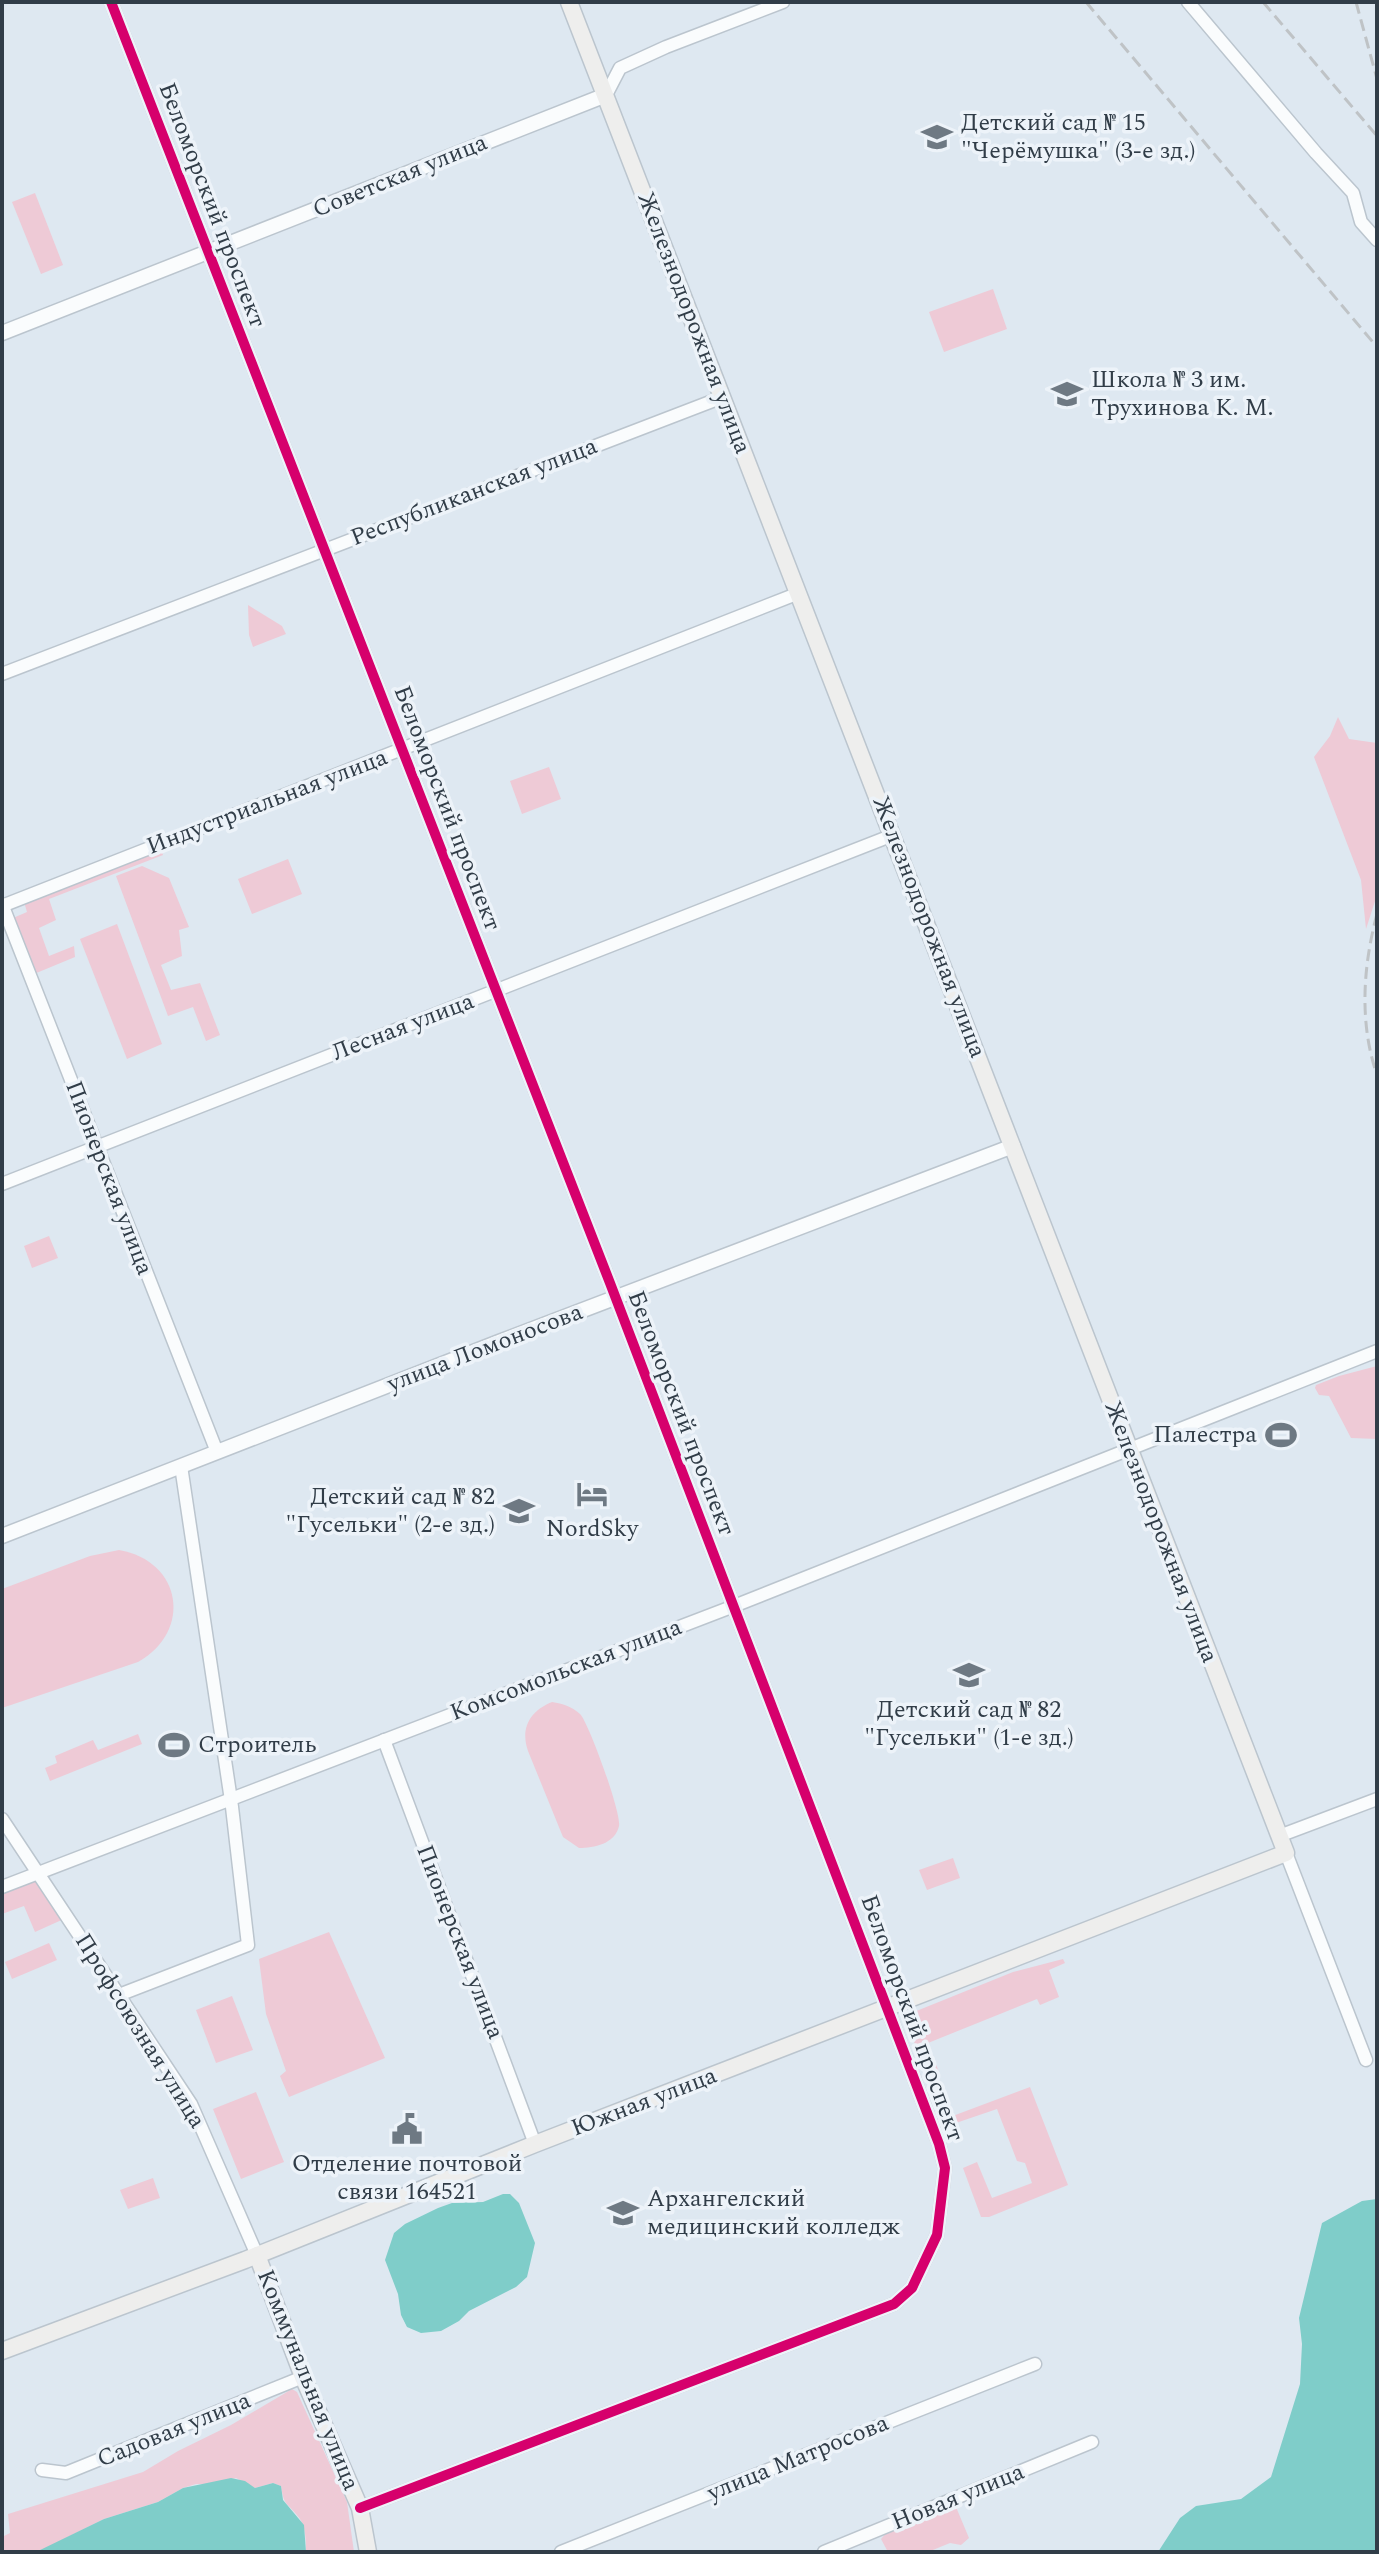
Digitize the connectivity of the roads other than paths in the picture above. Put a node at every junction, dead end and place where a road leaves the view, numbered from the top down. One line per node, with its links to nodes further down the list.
1 (111, 2): 7 (street, Беломорский проспект)
2 (569, 2): 5 (main road, Железнодорожная улица)
3 (783, 2): 5 (street)
4 (1188, 2): 6 (street)
5 (606, 95): 7 (street, Советская улица); 9 (main road, Железнодорожная улица)
6 (1377, 240)
7 (209, 253): 8 (street, Советская улица); 10 (street, Беломорский проспект)
8 (2, 333)
9 (723, 397): 10 (street, Республиканская улица); 11 (main road, Железнодорожная улица)
10 (325, 549): 12 (street, Республиканская улица); 13 (street, Беломорский проспект)
11 (799, 593): 13 (street, Индустриальная улица); 14 (main road, Железнодорожная улица)
12 (2, 674)
13 (402, 749): 15 (street, Индустриальная улица); 16 (street, Беломорский проспект)
14 (893, 835): 16 (street, Лесная улица); 17 (main road, Железнодорожная улица)
15 (2, 905): 18 (street, Пионерская улица)
16 (496, 990): 18 (street, Лесная улица); 20 (street, Беломорский проспект)
17 (1013, 1146): 20 (street, улица Ломоносова); 22 (main road, Железнодорожная улица)
18 (97, 1147): 19 (street, Лесная улица); 23 (street, Пионерская улица)
19 (2, 1184)
20 (615, 1298): 23 (street, улица Ломоносова); 26 (street, Беломорский проспект)
21 (1377, 1351): 22 (street, Комсомольская улица)
22 (1130, 1449): 26 (street, Комсомольская улица); 31 (main road, Железнодорожная улица)
23 (217, 1452): 24 (street, улица Ломоносова)
24 (181, 1466): 25 (street, улица Ломоносова); 28 (street)
25 (2, 1536)
26 (734, 1606): 27 (street, Комсомольская улица); 36 (street, Беломорский проспект)
27 (384, 1740): 28 (street, Комсомольская улица); 38 (street, Пионерская улица)
28 (230, 1799): 33 (street, Комсомольская улица); 35 (street)
29 (1377, 1799): 31 (street)
30 (2, 1819): 33 (street, Профсоюзная улица)
31 (1279, 1836): 32 (main road, Железнодорожная улица)
32 (1286, 1853): 36 (main road, Южная улица); 37 (street)
33 (38, 1874): 34 (street, Комсомольская улица); 39 (street, Профсоюзная улица)
34 (2, 1887)
35 (124, 1993)
36 (887, 2007): 38 (main road, Южная улица); 45 (street, Беломорский проспект)
37 (1366, 2060)
38 (535, 2144): 39 (main road, Южная улица)
39 (257, 2255): 40 (main road, Южная улица); 42 (main road, Коммунальная улица)
40 (2, 2351)
41 (1035, 2364): 47 (street, улица Матросова)
42 (303, 2377): 44 (street, Садовая улица); 45 (main road, Коммунальная улица)
43 (1092, 2442): 48 (street, Новая улица)
44 (42, 2470)
45 (360, 2508): 46 (main road, Коммунальная улица)
46 (368, 2552)
47 (561, 2552)
48 (824, 2552)

